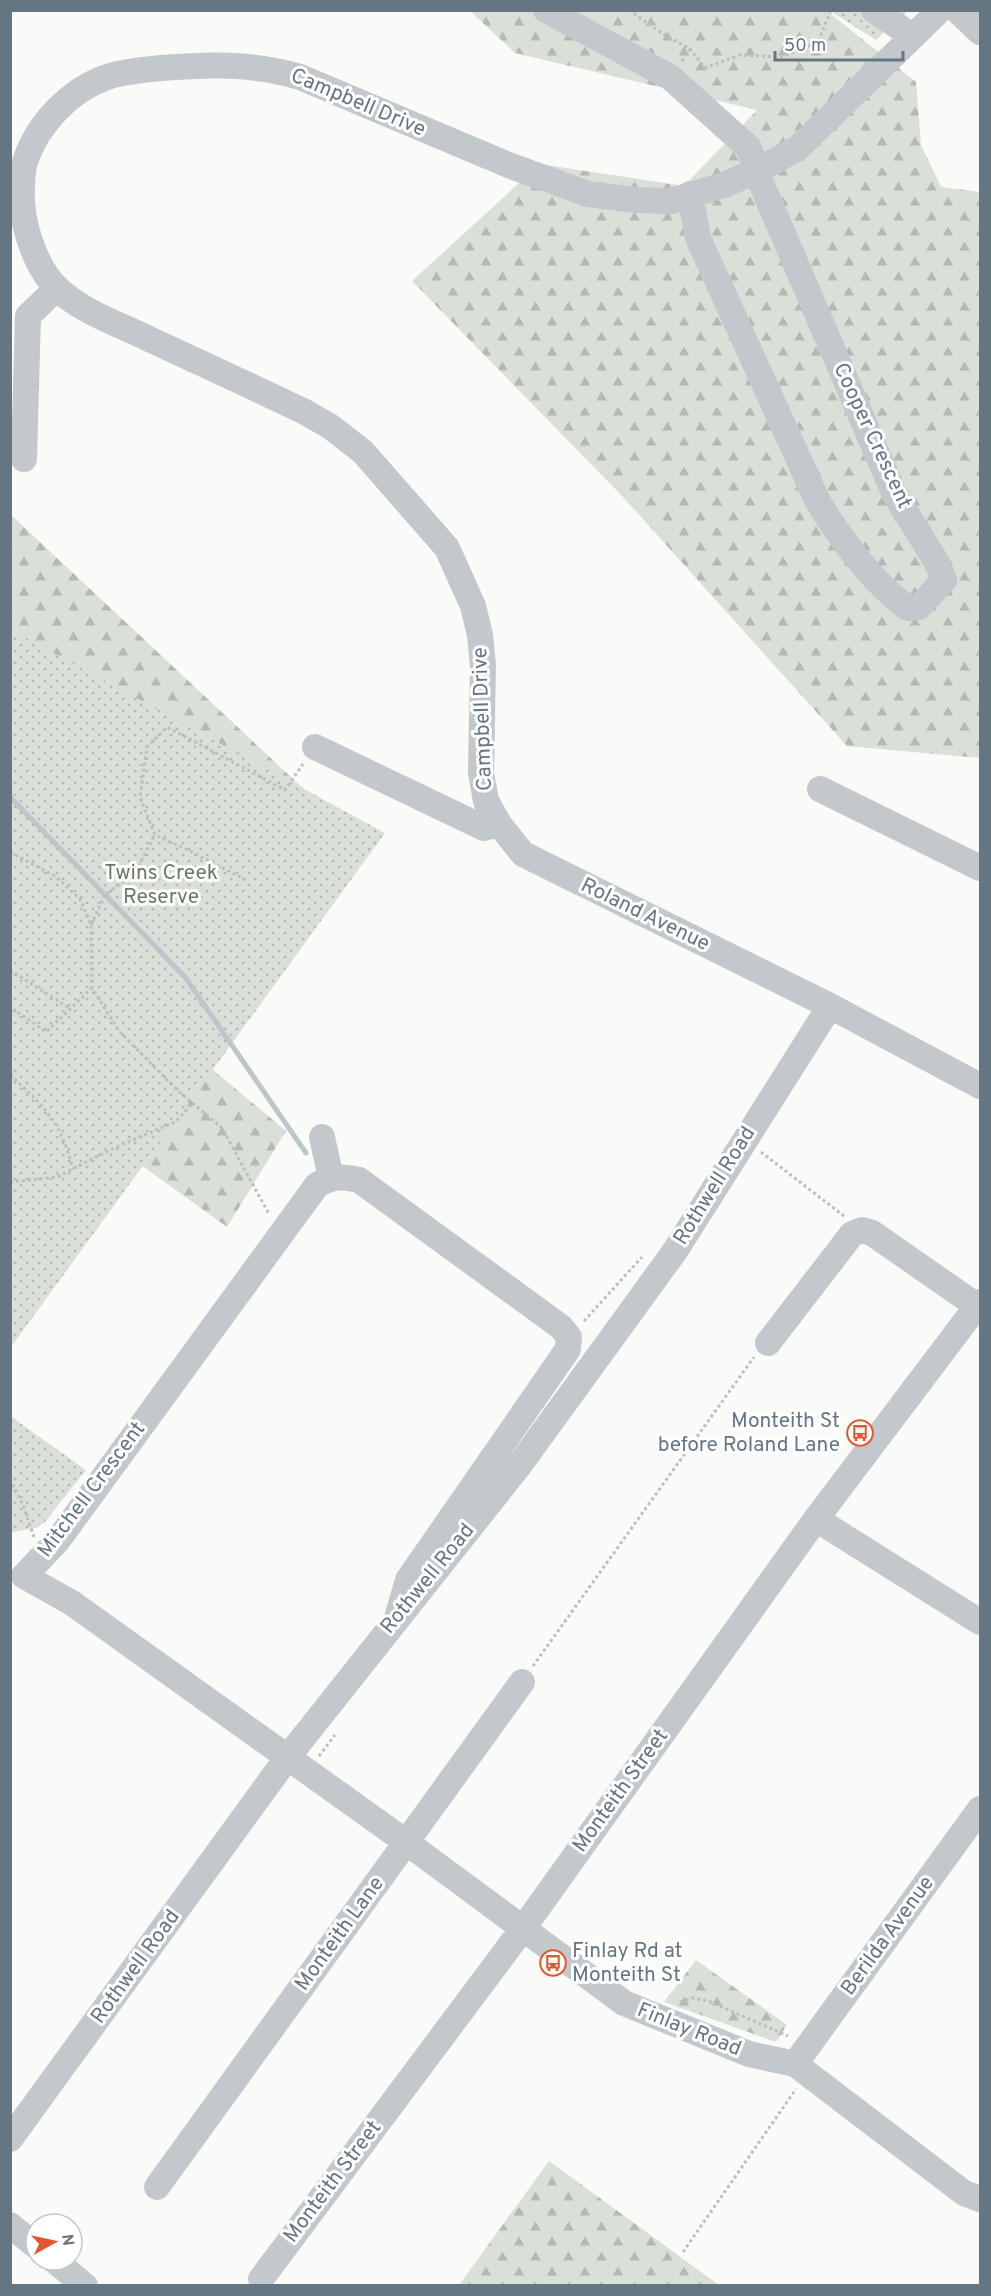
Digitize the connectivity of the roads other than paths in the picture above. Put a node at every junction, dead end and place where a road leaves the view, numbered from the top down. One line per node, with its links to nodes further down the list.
1 (546, 10): 7 (street)
2 (874, 10): 6 (street)
3 (940, 10): 6 (street, Campbell Drive)
4 (957, 10): 5 (street)
5 (981, 32)
6 (912, 36): 7 (street, Campbell Drive)
7 (756, 171): 8 (street, Campbell Drive); 8 (street, Cooper Crescent)
8 (690, 194): 9 (street, Campbell Drive)
9 (57, 288): 10 (street); 13 (street, Campbell Drive)
10 (24, 459)
11 (315, 747): 13 (street)
12 (820, 789): 14 (street)
13 (499, 825): 15 (street, Roland Avenue)
14 (981, 868)
15 (830, 1006): 16 (street, Roland Avenue); 22 (street, Rothwell Road)
16 (981, 1086)
17 (322, 1137): 18 (street)
18 (331, 1178): 22 (street); 25 (street, Mitchell Crescent)
19 (979, 1304): 20 (street); 21 (street, Monteith Street)
20 (768, 1343)
21 (816, 1518): 23 (street); 28 (street, Monteith Street)
22 (397, 1618): 25 (street, Rothwell Road)
23 (981, 1622)
24 (522, 1682): 27 (street, Monteith Lane)
25 (287, 1758): 27 (street, Finlay Road); 30 (street, Rothwell Road)
26 (981, 1809): 29 (street, Berilda Avenue)
27 (406, 1842): 28 (street, Finlay Road); 31 (street, Monteith Lane)
28 (524, 1927): 29 (street, Finlay Road); 36 (street, Monteith Street)
29 (800, 2066): 32 (street, Finlay Road)
30 (10, 2139)
31 (157, 2187)
32 (981, 2199)
33 (10, 2225): 34 (street)
34 (24, 2236)
35 (68, 2272): 37 (street)
36 (261, 2278)
37 (85, 2286)

